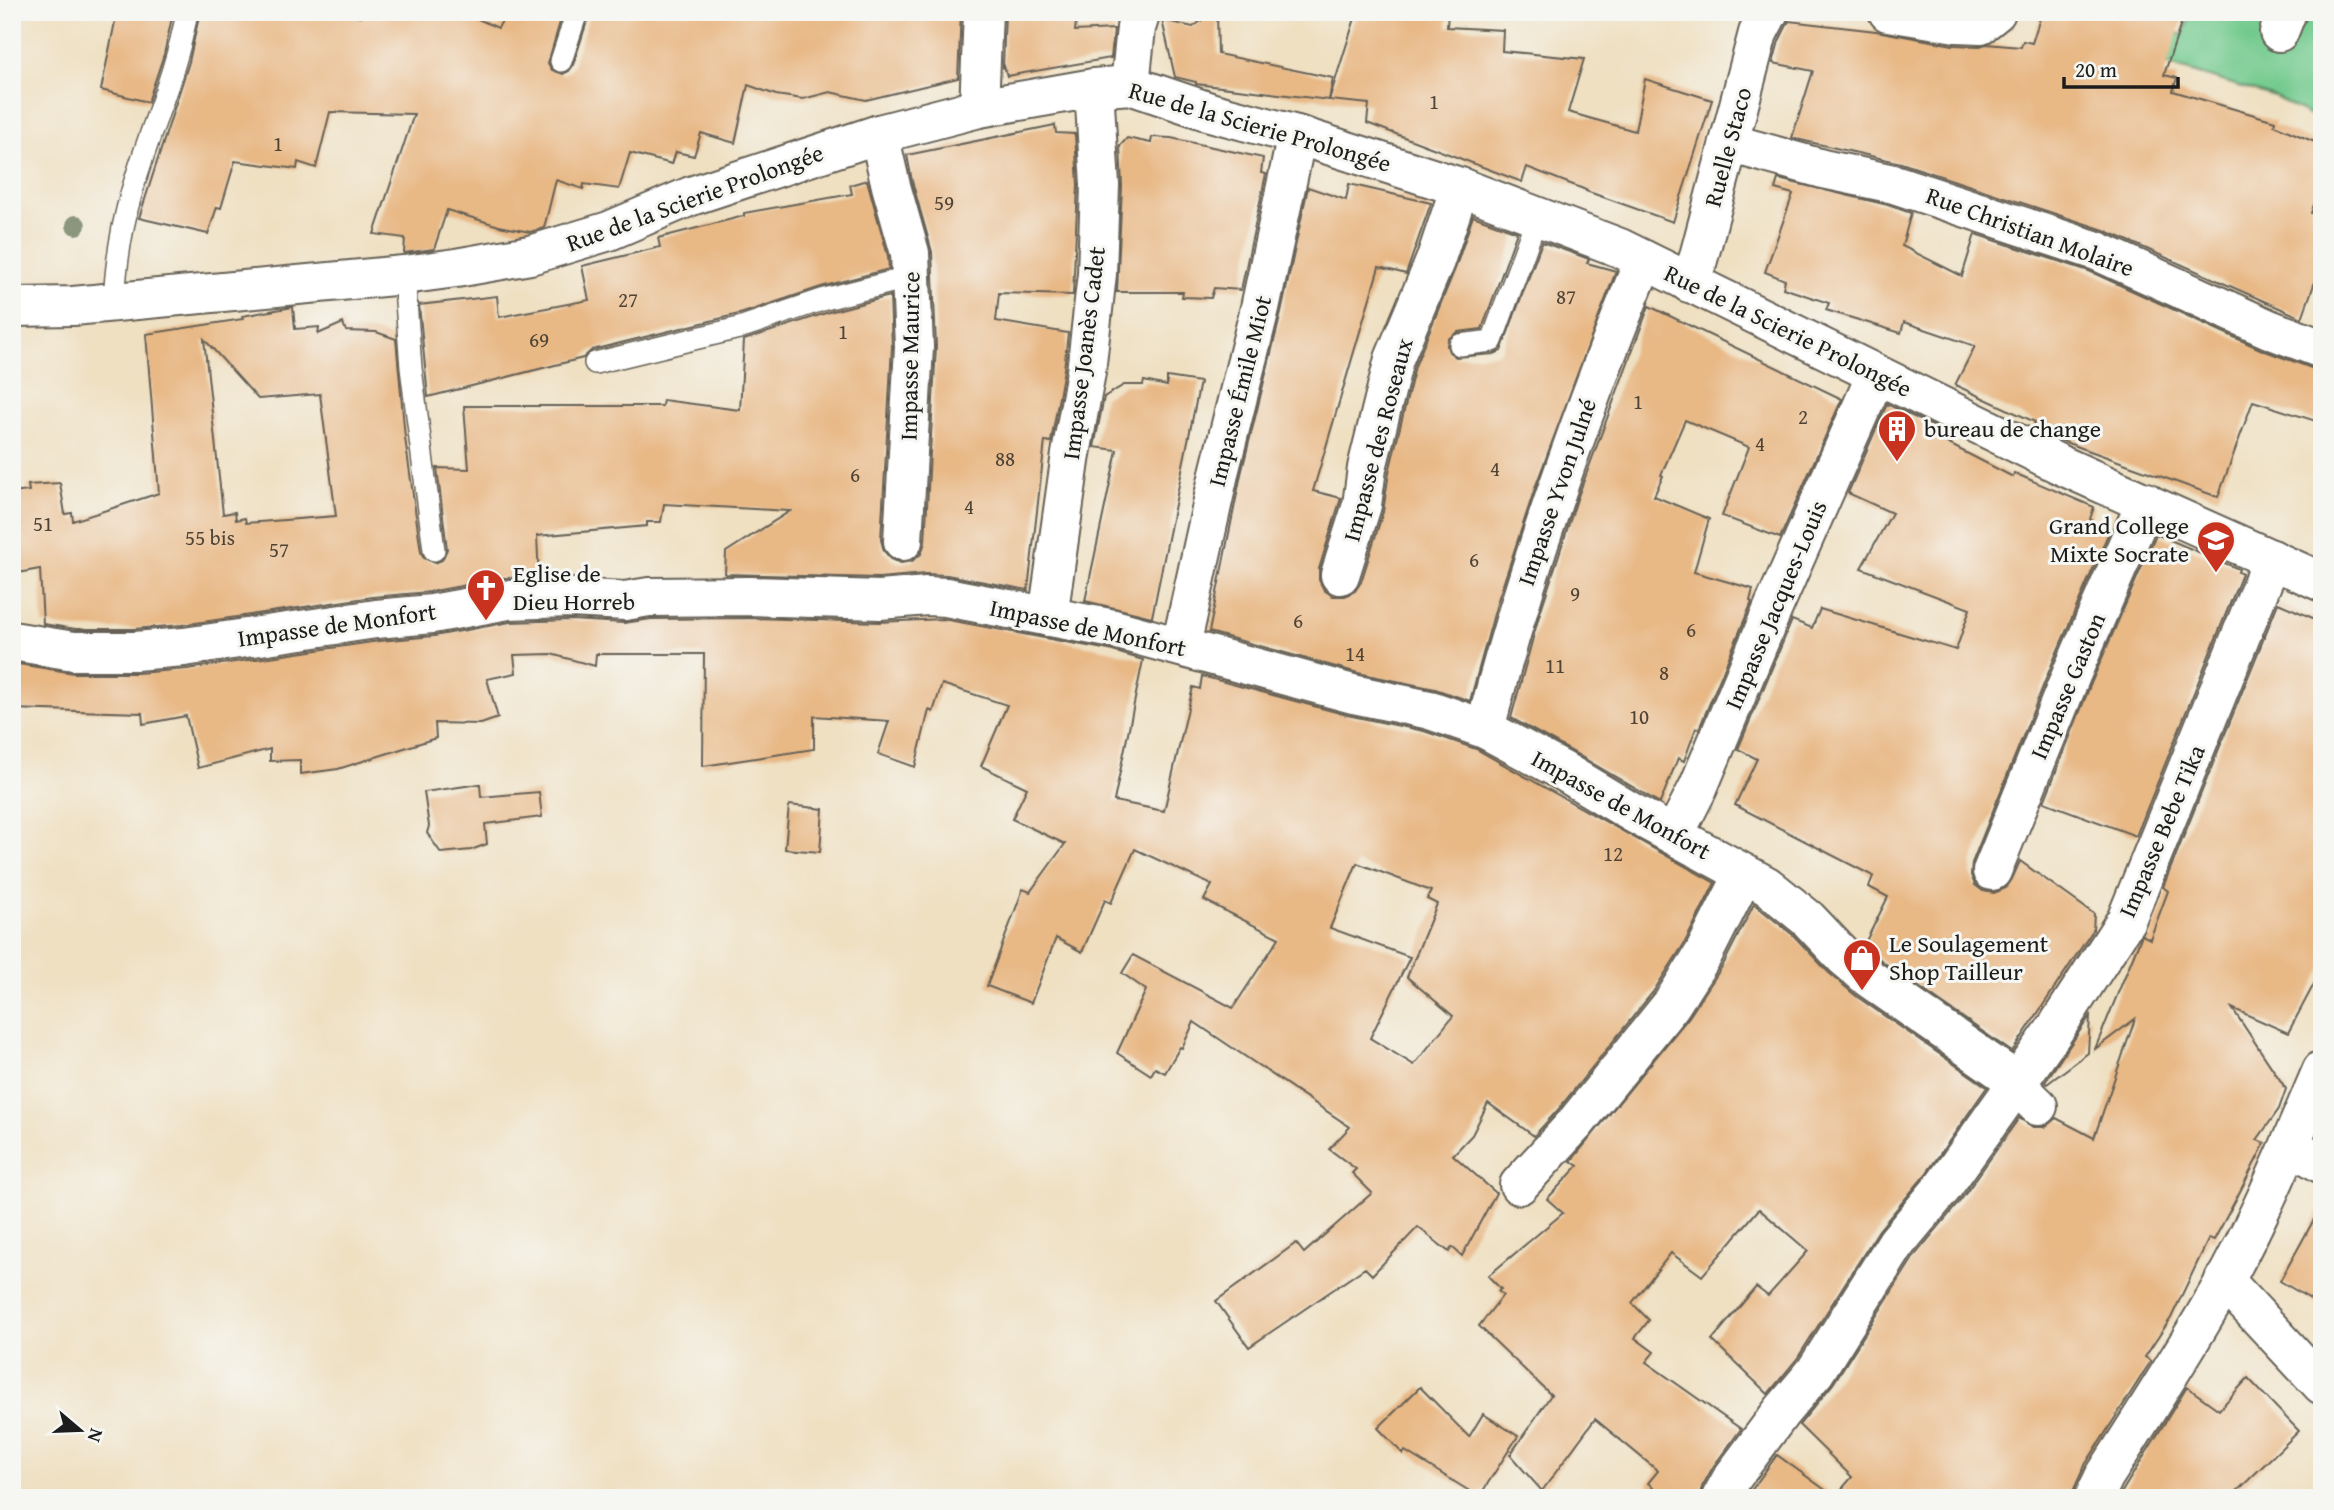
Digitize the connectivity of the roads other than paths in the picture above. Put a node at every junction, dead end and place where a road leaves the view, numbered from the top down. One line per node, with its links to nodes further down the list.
1 (187, 12): 20 (lane)
2 (577, 12): 8 (lane)
3 (983, 12): 10 (street)
4 (1141, 12): 9 (street, Impasse Joanès Cadet)
5 (1769, 12): 13 (street, Ruelle Staco)
6 (1888, 12): 7 (street)
7 (1996, 12)
8 (561, 61)
9 (1112, 87): 10 (street, Rue de la Scierie Prolongée); 12 (street, Rue de la Scierie Prolongée); 32 (street, Impasse Joanès Cadet)
10 (979, 108): 11 (street, Rue de la Scierie Prolongée)
11 (879, 134): 17 (street, Rue de la Scierie Prolongée); 18 (street, Impasse Maurice)
12 (1297, 135): 14 (street, Rue de la Scierie Prolongée); 34 (street, Impasse Émile Miot)
13 (1729, 143): 19 (street, Ruelle Staco); 23 (street, Rue Christian Molaire)
14 (1460, 187): 15 (street, Rue de la Scierie Prolongée); 30 (street, Impasse des Roseaux)
15 (1537, 217): 16 (street, Rue de la Scierie Prolongée); 22 (lane)
16 (1644, 260): 19 (street, Rue de la Scierie Prolongée); 35 (street, Impasse Yvon Julné)
17 (404, 275): 20 (street, Rue de la Scierie Prolongée); 28 (lane)
18 (911, 277): 24 (lane); 27 (street, Impasse Maurice)
19 (1689, 283): 25 (street, Rue de la Scierie Prolongée)
20 (114, 302): 21 (street, Rue de la Scierie Prolongée)
21 (12, 307)
22 (1460, 345)
23 (2322, 349)
24 (595, 363)
25 (1876, 375): 26 (street, Rue de la Scierie Prolongée); 36 (street, Impasse Jacques-Louis)
26 (2146, 502): 29 (street, Rue de la Scierie Prolongée); 37 (street, Impasse Gaston)
27 (903, 541)
28 (434, 550)
29 (2272, 559): 31 (street, Rue de la Scierie Prolongée); 40 (street, Impasse Bebe Tika)
30 (1340, 575)
31 (2322, 582)
32 (1048, 617): 33 (street, Impasse de Monfort); 34 (street, Impasse de Monfort)
33 (12, 641)
34 (1181, 646): 35 (street, Impasse de Monfort)
35 (1485, 729): 36 (street, Impasse de Monfort)
36 (1674, 835): 38 (street, Impasse de Monfort)
37 (1992, 871)
38 (1744, 874): 40 (street, Impasse de Monfort); 42 (street)
39 (2322, 1070): 41 (street)
40 (2026, 1095): 45 (street, Impasse Bebe Tika)
41 (2306, 1155): 43 (street)
42 (1518, 1185)
43 (2224, 1280): 44 (street); 46 (street)
44 (2322, 1384)
45 (1721, 1498)
46 (2094, 1498)

